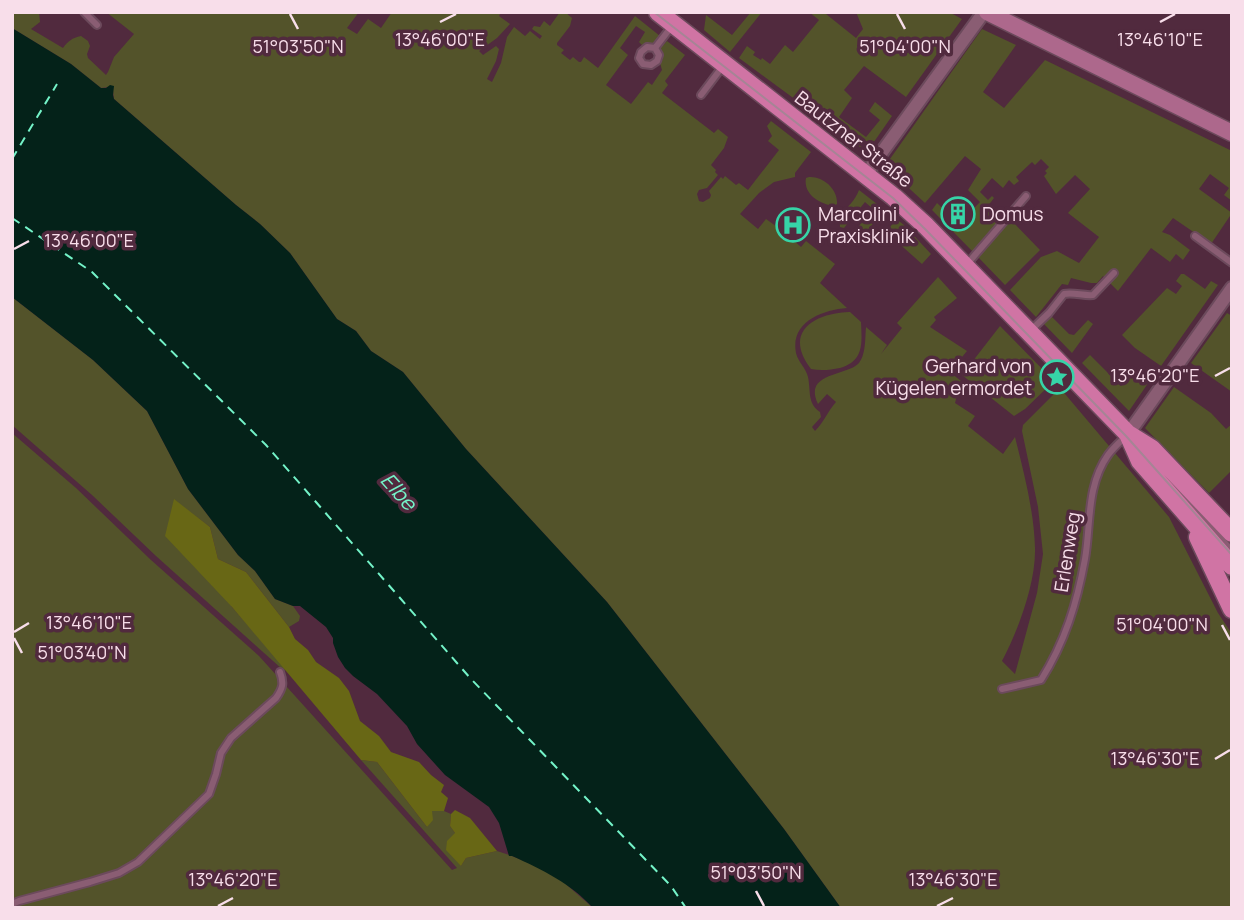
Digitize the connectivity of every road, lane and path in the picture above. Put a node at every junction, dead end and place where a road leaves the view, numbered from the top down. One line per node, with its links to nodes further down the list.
1 (84, 12): 4 (lane)
2 (658, 12): 5 (main road, Bautzner Straße)
3 (985, 12): 9 (street); 10 (street)
4 (97, 25)
5 (674, 25): 6 (lane); 7 (main road, Bautzner Straße)
6 (655, 48)
7 (724, 65): 8 (lane); 10 (main road, Bautzner Straße)
8 (701, 95)
9 (1232, 133)
10 (866, 174): 14 (main road, Bautzner Straße)
11 (1026, 197): 14 (lane)
12 (1195, 236): 13 (lane)
13 (1232, 263)
14 (965, 266): 17 (main road, Bautzner Straße)
15 (1114, 273): 17 (lane)
16 (1230, 295): 18 (street)
17 (1029, 332): 18 (main road, Bautzner Straße)
18 (1128, 434): 19 (lane); 21 (main road, Bautzner Straße); 22 (main road, Bautzner Straße); 27 (lane, Erlenweg)
19 (1147, 454)
20 (1155, 464): 23 (lane)
21 (1191, 521): 24 (main road, Bautzner Straße); 25 (main road)
22 (1232, 533)
23 (1232, 551)
24 (1232, 566)
25 (1232, 609)
26 (279, 672): 28 (lane)
27 (1002, 689)
28 (12, 904)

